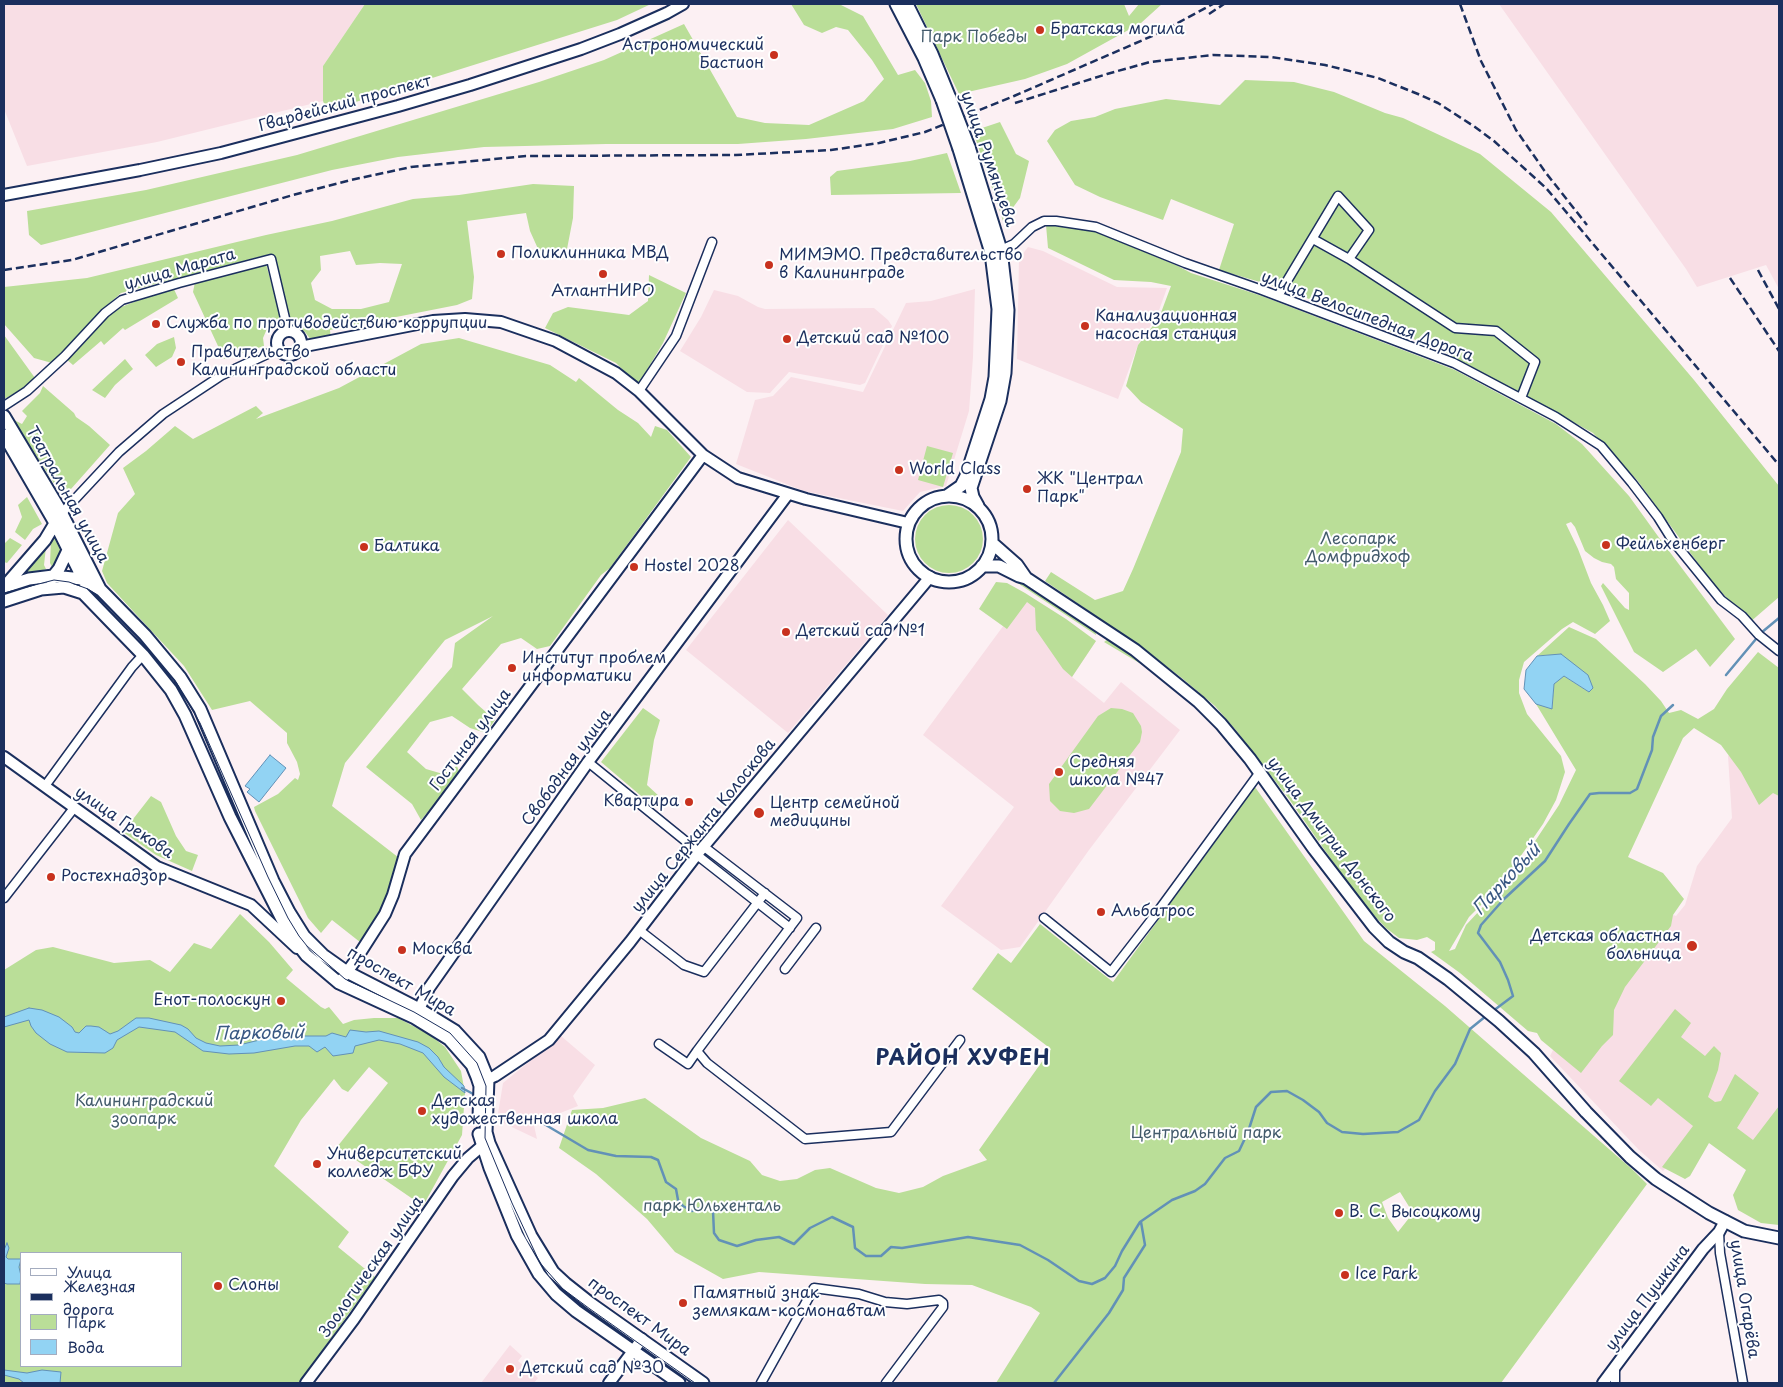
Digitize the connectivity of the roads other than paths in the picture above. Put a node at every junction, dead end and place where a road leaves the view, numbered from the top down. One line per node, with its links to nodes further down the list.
1 (683, 4): 6 (main road, Гвардейский проспект)
2 (896, 4): 4 (main road, улица Румянцева)
3 (907, 4): 4 (main road, улица Румянцева)
4 (946, 99): 5 (main road, улица Румянцева, bridge)
5 (964, 148): 9 (main road, улица Румянцева); 22 (main road, улица Румянцева)
6 (4, 195)
7 (1313, 238): 10 (street); 10 (street); 11 (street)
8 (712, 242): 15 (street)
9 (1001, 250): 11 (street, улица Велосипедная Дорога); 23 (main road, улица Румянцева)
10 (1350, 259): 16 (street)
11 (1278, 296): 16 (street, улица Велосипедная Дорога)
12 (288, 331): 13 (main road); 14 (main road); 17 (street, улица Марата)
13 (300, 347): 14 (main road); 15 (main road)
14 (278, 349): 24 (street)
15 (639, 391): 20 (main road)
16 (1521, 398): 40 (street, улица Велосипедная Дорога)
17 (4, 406)
18 (4, 416): 24 (main road, Театральная улица)
19 (4, 435): 26 (main road, Театральная улица)
20 (703, 455): 21 (main road); 57 (main road, Гостиная улица)
21 (788, 494): 25 (main road); 43 (main road, Свободная улица)
22 (948, 495): 23 (main road); 25 (main road)
23 (978, 506): 28 (main road)
24 (62, 513): 26 (main road); 27 (main road, Театральная улица)
25 (908, 523): 32 (main road)
26 (55, 524): 29 (main road, Театральная улица); 35 (main road)
27 (73, 536): 29 (main road); 37 (main road, Театральная улица)
28 (992, 544): 30 (main road); 33 (main road, улица Дмитрия Донского)
29 (68, 550): 31 (main road); 34 (main road, Театральная улица)
30 (982, 566): 32 (main road); 33 (main road, улица Дмитрия Донского)
31 (54, 576): 34 (main road, проспект Мира); 35 (main road, проспект Мира); 36 (main road)
32 (930, 577): 47 (main road, улица Сержанта Колоскова)
33 (1026, 578): 44 (main road, улица Дмитрия Донского)
34 (82, 579): 37 (main road, проспект Мира); 38 (main road, Театральная улица)
35 (4, 587)
36 (41, 589): 38 (main road, проспект Мира); 39 (main road, проспект Мира)
37 (101, 590): 57 (main road, проспект Мира)
38 (90, 599): 41 (main road, проспект Мира)
39 (4, 601)
40 (1779, 651)
41 (143, 655): 45 (street); 55 (main road, проспект Мира)
42 (4, 757): 45 (main road, улица Грекова)
43 (588, 762): 47 (street); 59 (main road, Свободная улица)
44 (1260, 772): 51 (street); 66 (main road, улица Дмитрия Донского)
45 (45, 786): 46 (main road, улица Грекова)
46 (74, 808): 49 (street); 55 (main road, улица Грекова)
47 (700, 851): 48 (street); 50 (street); 54 (main road, улица Сержанта Колоскова)
48 (765, 893): 50 (street); 52 (street)
49 (4, 898)
50 (757, 903): 52 (street); 54 (street)
51 (1044, 918)
52 (790, 928): 62 (street)
53 (816, 928): 56 (street)
54 (639, 930): 63 (main road, улица Сержанта Колоскова)
55 (306, 955): 58 (main road, проспект Мира)
56 (785, 969)
57 (347, 972): 58 (main road, Гостиная улица); 59 (main road, проспект Мира)
58 (339, 983): 59 (main road, проспект Мира)
59 (417, 1013): 63 (main road, проспект Мира)
60 (960, 1040): 62 (street)
61 (659, 1044): 62 (street)
62 (697, 1051)
63 (485, 1084): 64 (main road, проспект Мира)
64 (483, 1132): 65 (main road, проспект Мира); 69 (main road, проспект Мира)
65 (482, 1146): 70 (main road, проспект Мира); 72 (main road, Зоологическая улица)
66 (1725, 1221): 67 (main road, улица Огарёва); 68 (main road, улица Дмитрия Донского)
67 (1718, 1232): 71 (main road, улица Пушкина); 80 (street, улица Огарёва)
68 (1779, 1238)
69 (642, 1339): 70 (main road); 75 (main road, проспект Мира)
70 (633, 1351): 73 (main road); 74 (main road, проспект Мира)
71 (1615, 1367): 78 (main road, улица Пушкина); 79 (street)
72 (306, 1383)
73 (610, 1383)
74 (679, 1383)
75 (703, 1383)
76 (761, 1383): 77 (street)
77 (886, 1383)
78 (1603, 1383)
79 (1615, 1383)
80 (1742, 1383)

